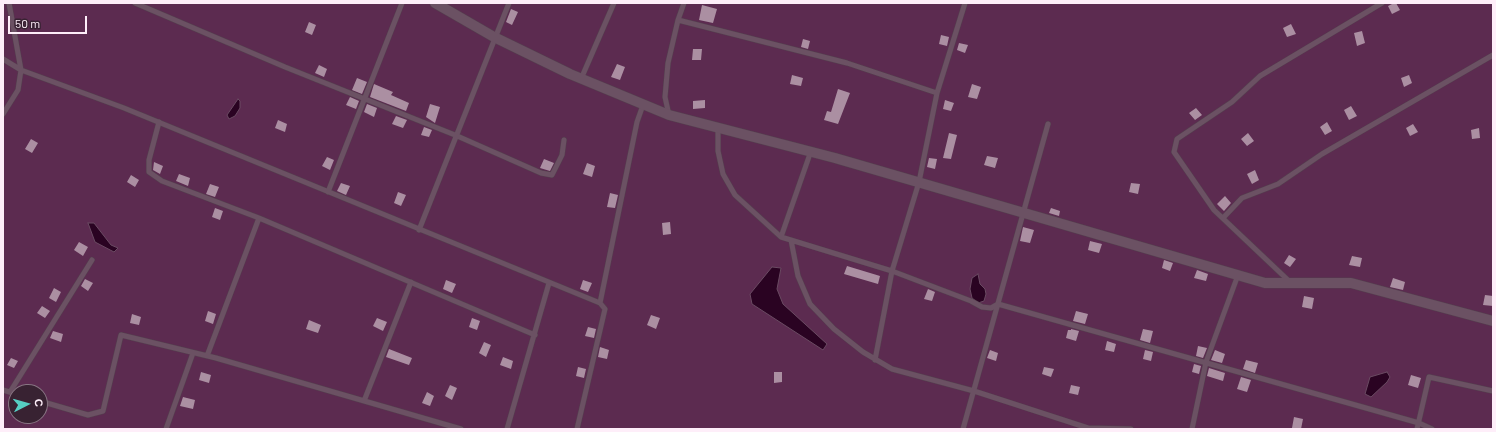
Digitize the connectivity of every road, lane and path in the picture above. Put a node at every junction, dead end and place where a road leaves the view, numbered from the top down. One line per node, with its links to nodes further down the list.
1 (8, 3): 14 (lane)
2 (135, 3): 17 (lane)
3 (402, 3): 17 (lane)
4 (435, 3): 11 (street)
5 (509, 3): 11 (lane)
6 (614, 3): 15 (lane)
7 (684, 3): 10 (lane)
8 (965, 3): 16 (lane)
9 (1382, 3): 31 (lane)
10 (678, 20): 16 (lane); 20 (lane)
11 (494, 37): 15 (street); 24 (lane)
12 (1493, 55): 31 (lane)
13 (3, 58): 14 (lane)
14 (21, 70): 19 (lane); 21 (lane)
15 (581, 79): 18 (street)
16 (937, 93): 27 (lane)
17 (364, 99): 24 (lane); 28 (lane)
18 (643, 105): 20 (street); 41 (lane)
19 (3, 114)
20 (669, 116): 23 (street)
21 (158, 122): 28 (lane); 30 (lane)
22 (1048, 124): 29 (lane)
23 (718, 128): 26 (street); 33 (lane)
24 (455, 135): 25 (lane); 32 (lane)
25 (564, 140)
26 (811, 151): 27 (street); 33 (lane)
27 (920, 182): 29 (street); 36 (lane)
28 (328, 192): 32 (lane)
29 (1023, 213): 37 (street); 42 (lane)
30 (259, 218): 38 (lane); 46 (lane)
31 (1223, 218): 40 (lane)
32 (418, 230): 39 (lane)
33 (781, 237): 34 (lane)
34 (791, 240): 36 (lane); 47 (lane)
35 (92, 260): 49 (lane)
36 (892, 271): 42 (lane); 47 (lane)
37 (1238, 275): 40 (street); 48 (lane)
38 (411, 282): 44 (lane); 52 (lane)
39 (549, 283): 41 (lane); 44 (lane)
40 (1291, 283): 43 (street)
41 (600, 303): 58 (lane)
42 (998, 304): 48 (lane); 50 (lane)
43 (1493, 321)
44 (534, 335): 57 (lane)
45 (193, 353): 46 (lane); 53 (lane); 55 (lane)
46 (207, 356): 52 (lane)
47 (876, 360): 50 (lane)
48 (1206, 362): 54 (lane); 61 (lane)
49 (15, 384)
50 (974, 391): 59 (lane); 60 (lane)
51 (1493, 391): 54 (lane)
52 (364, 401): 56 (lane)
53 (48, 403)
54 (1419, 423): 62 (lane); 63 (lane)
55 (166, 429)
56 (461, 429)
57 (507, 429)
58 (577, 429)
59 (963, 429)
60 (1131, 429)
61 (1192, 429)
62 (1417, 429)
63 (1432, 429)

